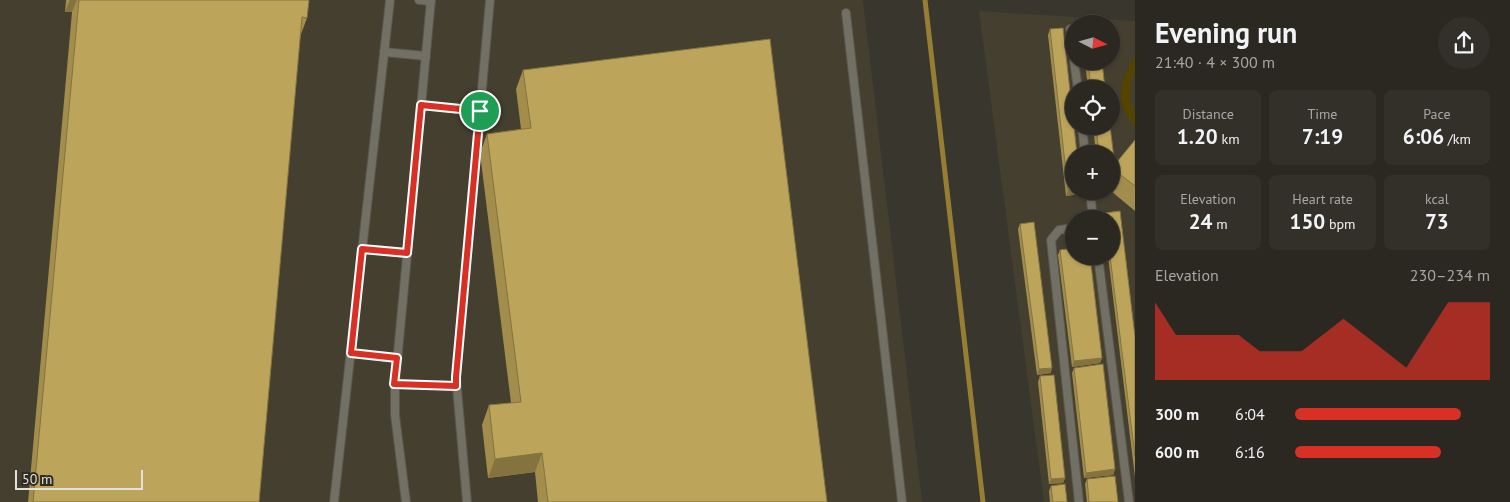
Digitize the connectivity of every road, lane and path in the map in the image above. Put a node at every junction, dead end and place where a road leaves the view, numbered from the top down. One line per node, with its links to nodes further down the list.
1 (390, 0): 6 (lane)
2 (419, 0): 4 (lane)
3 (490, 0): 9 (lane)
4 (431, 1): 7 (lane)
5 (846, 13): 21 (lane)
6 (384, 52): 7 (lane); 11 (lane)
7 (426, 56): 8 (lane)
8 (421, 105): 9 (lane); 12 (lane)
9 (480, 111): 17 (lane)
10 (1065, 229): 22 (lane)
11 (362, 249): 12 (lane); 14 (lane)
12 (407, 253): 15 (lane)
13 (1099, 265): 23 (lane)
14 (351, 353): 15 (lane); 18 (lane)
15 (397, 358): 16 (lane)
16 (394, 384): 17 (lane); 19 (lane)
17 (456, 386): 20 (lane)
18 (334, 502)
19 (406, 502)
20 (467, 502)
21 (902, 502)
22 (1080, 502)
23 (1129, 502)

